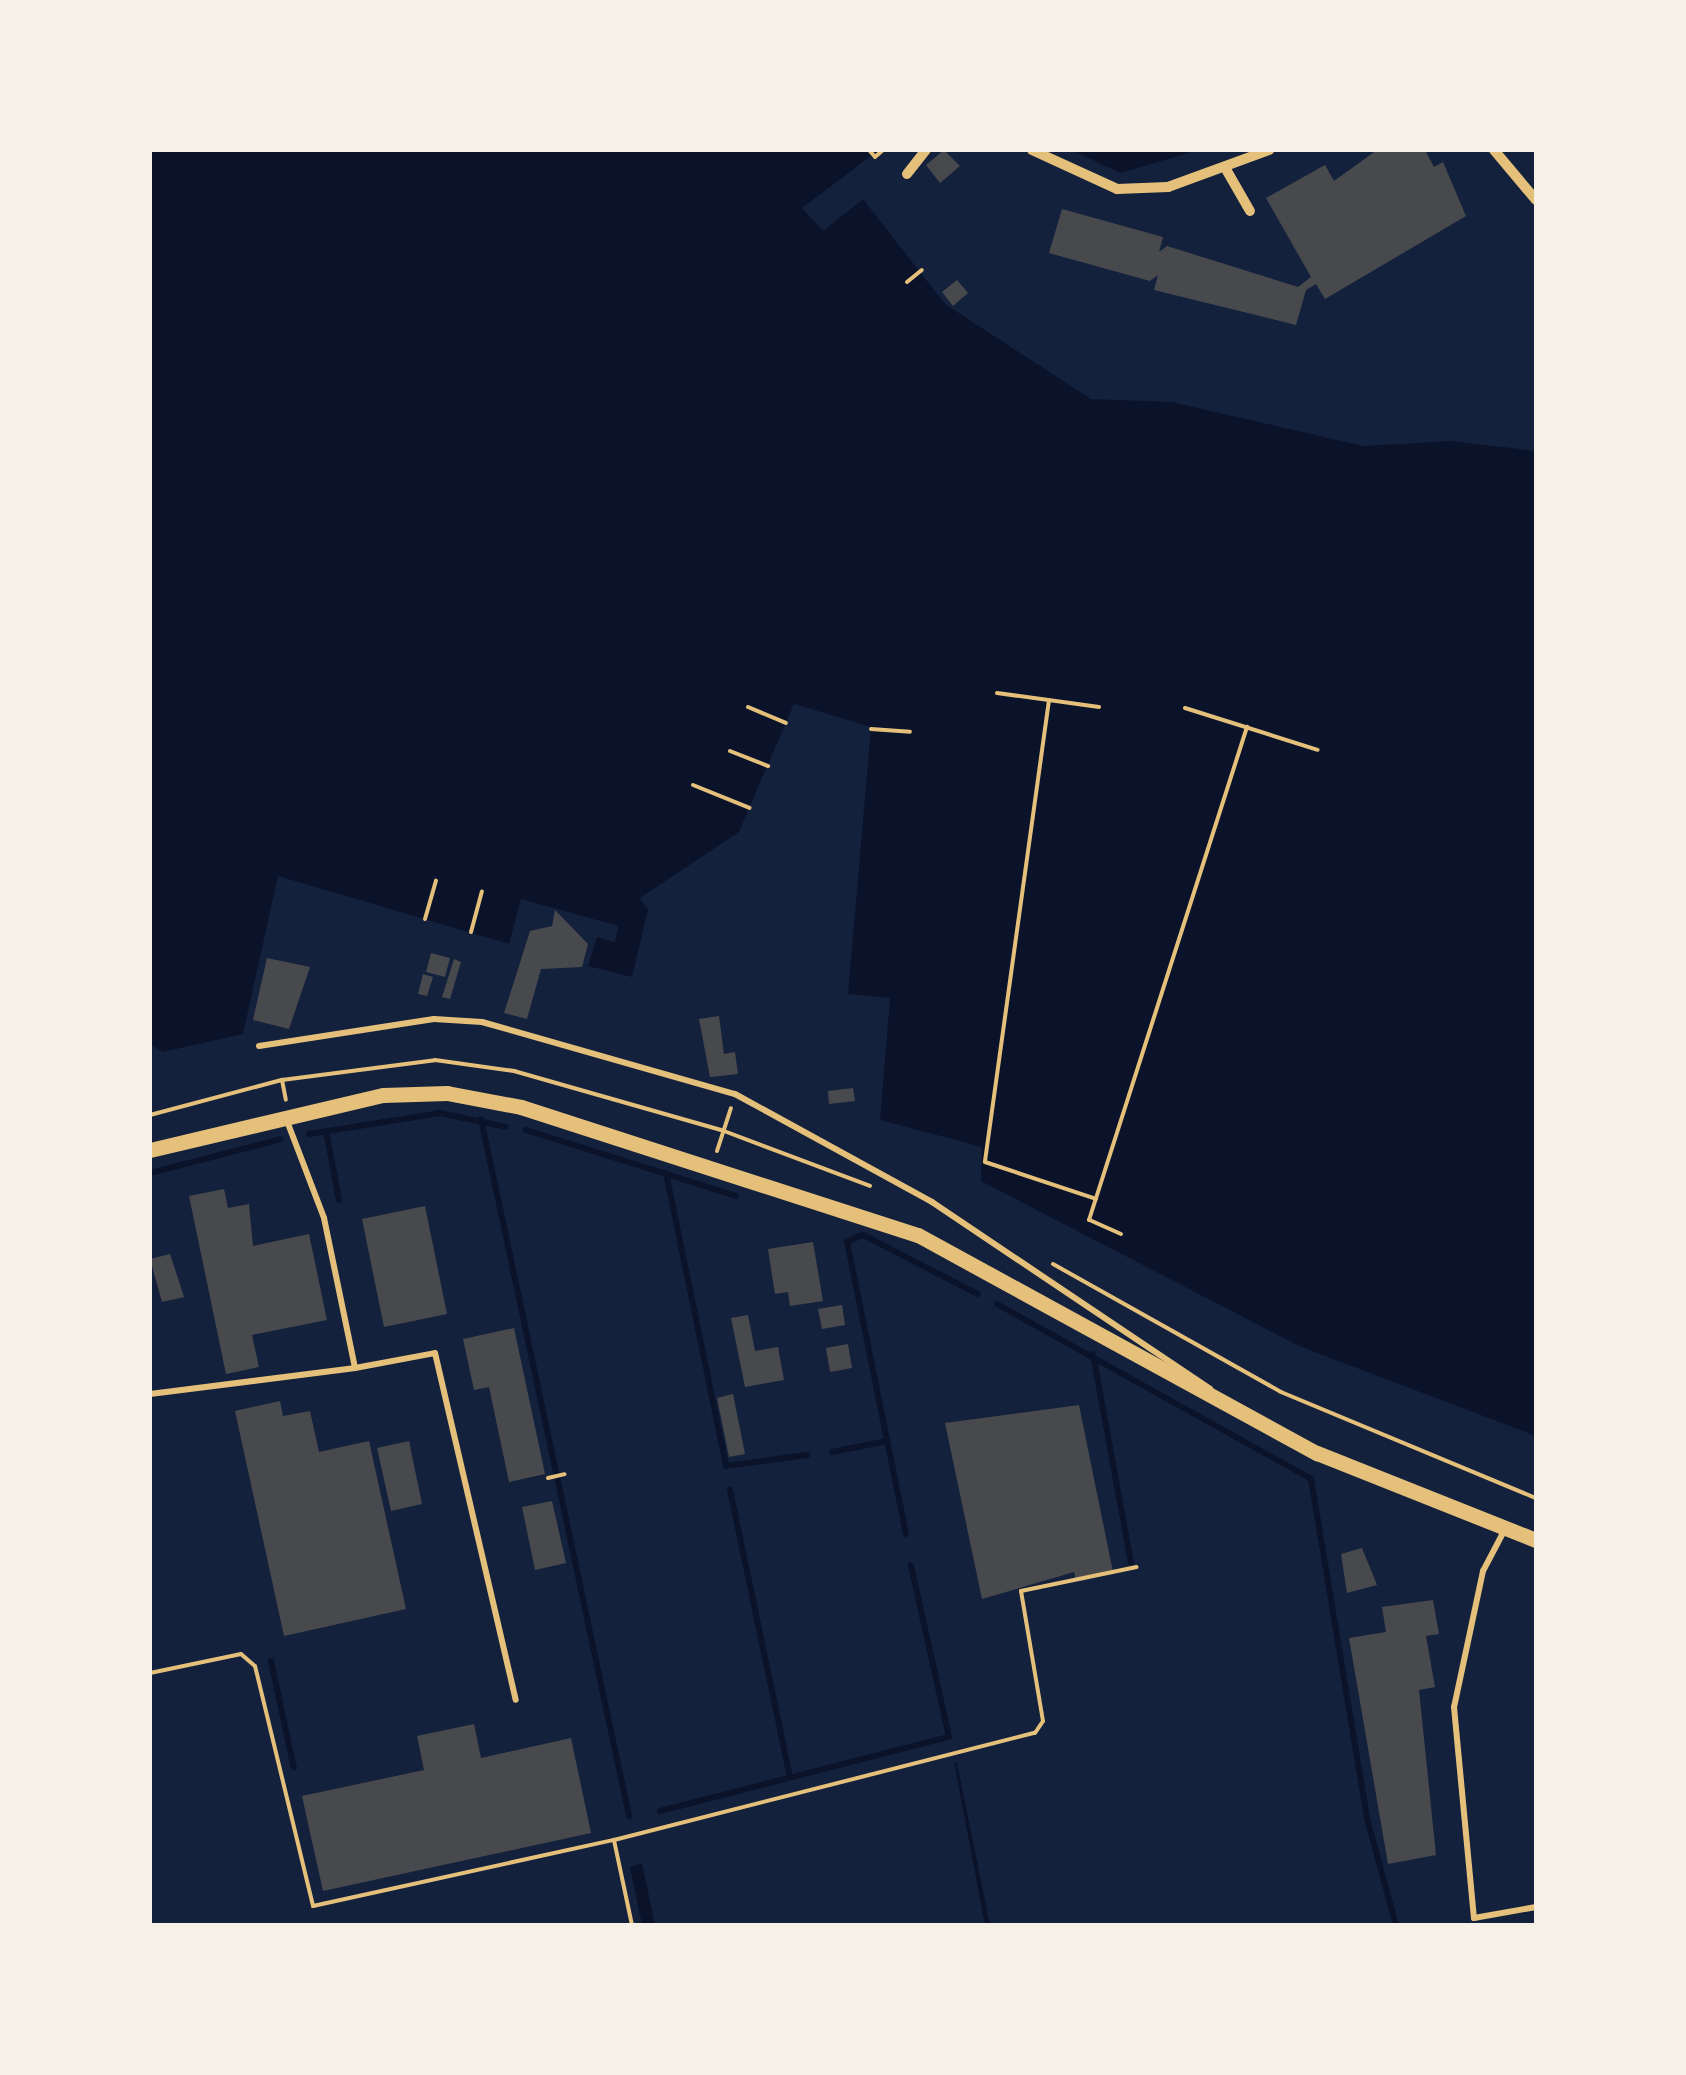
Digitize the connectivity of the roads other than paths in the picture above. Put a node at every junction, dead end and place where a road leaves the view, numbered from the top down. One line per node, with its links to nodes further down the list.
1 (926, 150): 6 (street)
2 (1032, 150): 5 (street)
3 (1270, 150): 5 (street)
4 (1494, 150): 7 (street)
5 (1228, 171): 8 (street)
6 (907, 174)
7 (1536, 200)
8 (1250, 211)
9 (259, 1046): 14 (lane)
10 (286, 1115): 11 (street); 12 (lane); 14 (street)
11 (150, 1150)
12 (355, 1368): 13 (lane); 17 (lane)
13 (150, 1394)
14 (1221, 1402): 15 (street)
15 (1505, 1528): 16 (street); 18 (lane)
16 (1536, 1540)
17 (516, 1700)
18 (1536, 1908)

